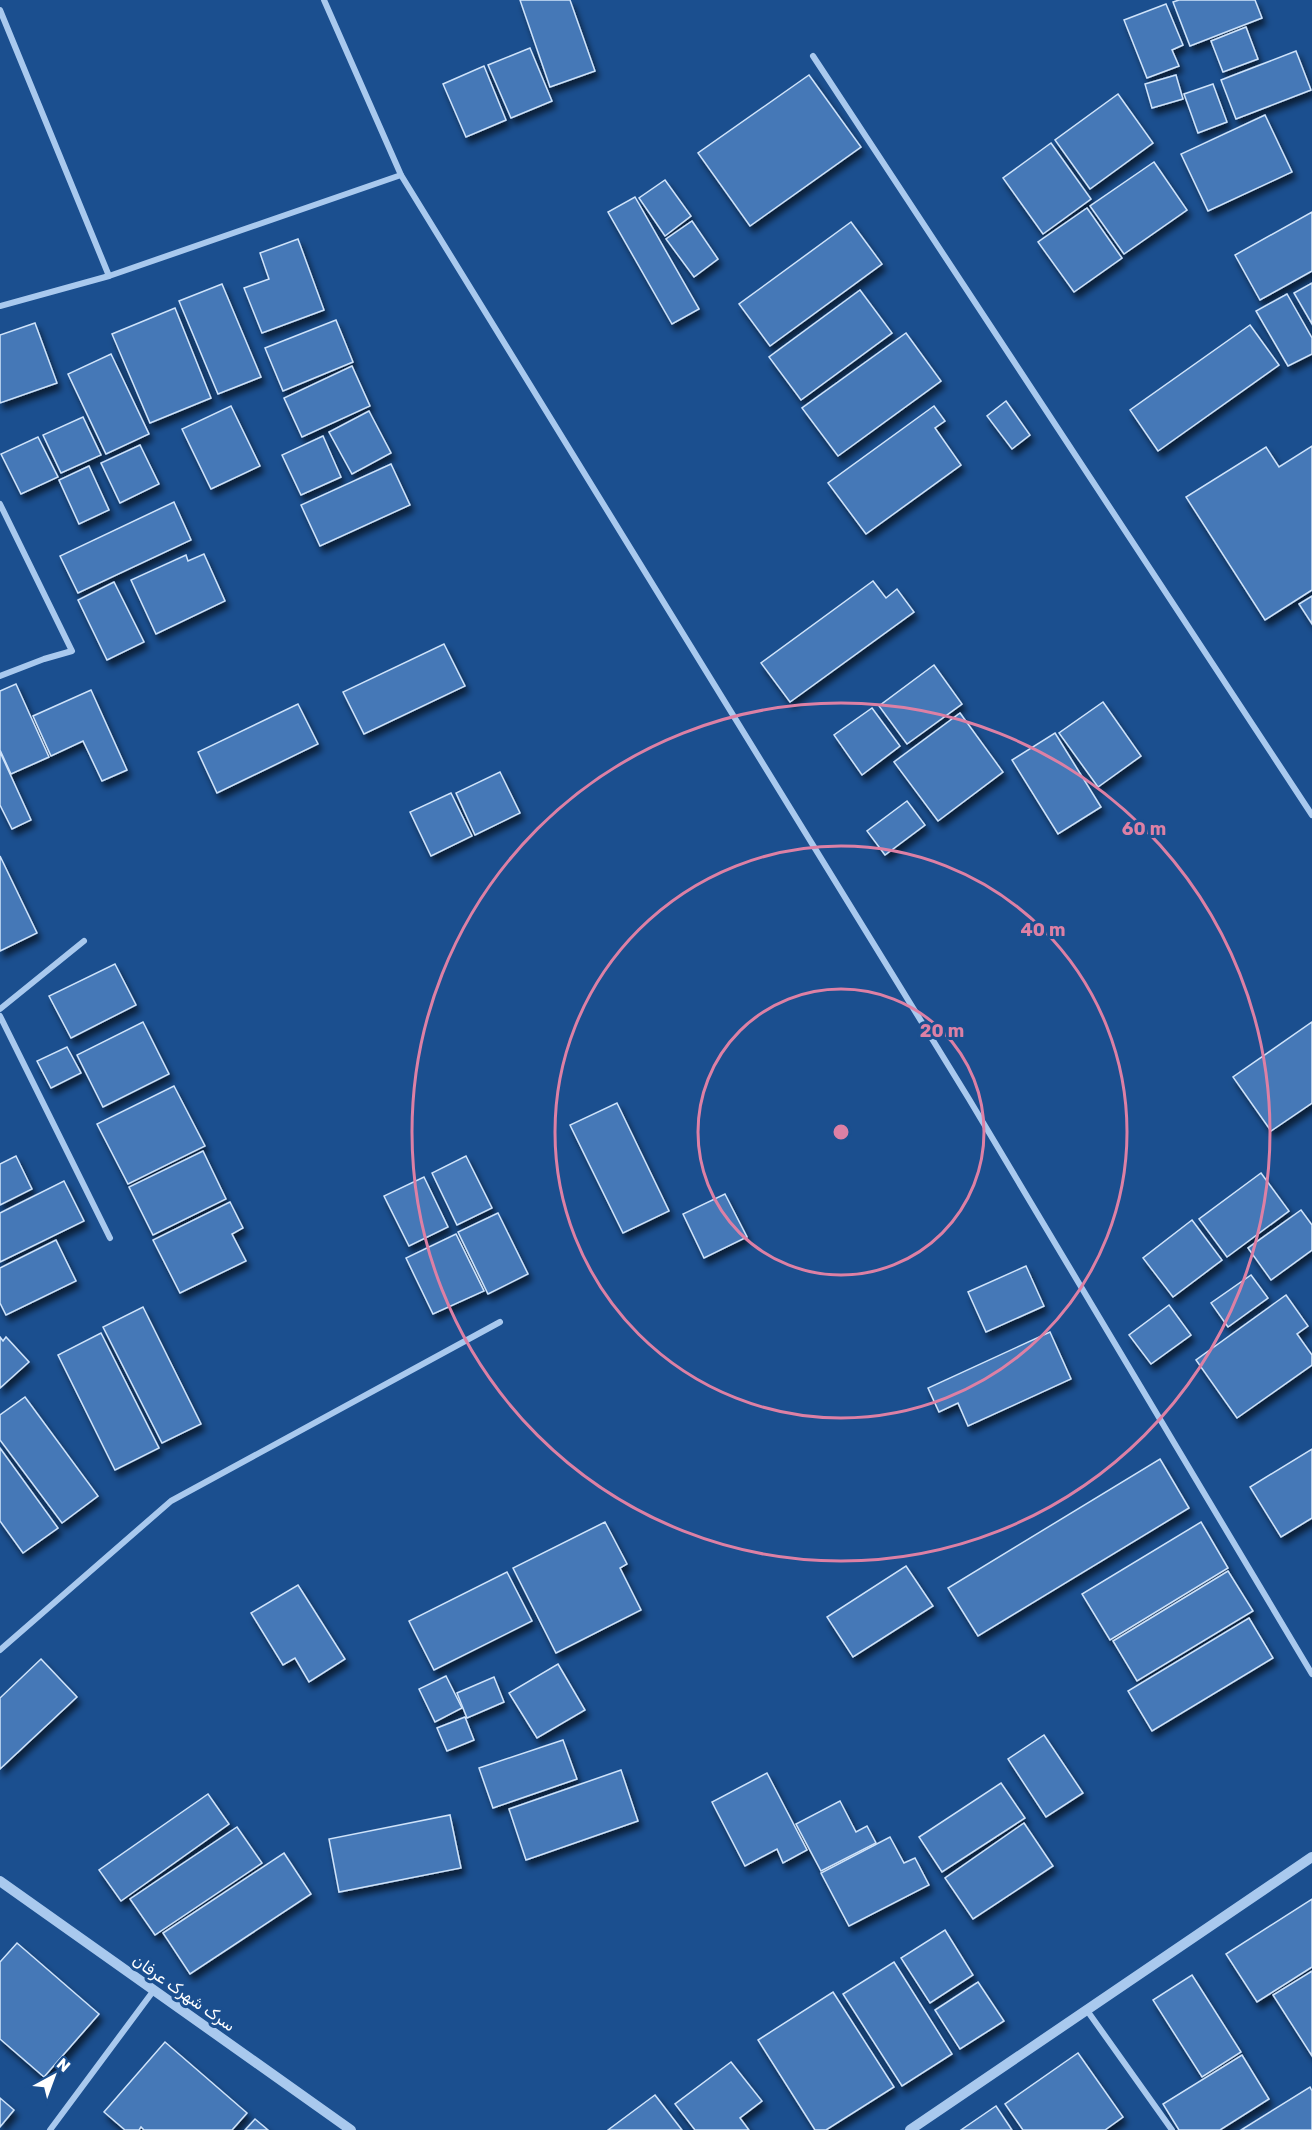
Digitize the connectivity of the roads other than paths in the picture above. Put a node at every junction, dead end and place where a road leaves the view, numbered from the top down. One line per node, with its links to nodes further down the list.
1 (324, 0): 4 (street)
2 (0, 10): 5 (street)
3 (813, 56): 9 (street)
4 (401, 175): 5 (street); 16 (street)
5 (109, 276): 6 (street)
6 (0, 306)
7 (0, 504): 8 (street)
8 (0, 676)
9 (1312, 815)
10 (84, 941): 11 (street)
11 (0, 1010)
12 (0, 1016): 13 (street)
13 (110, 1238)
14 (500, 1322): 15 (street)
15 (0, 1650)
16 (1312, 1674)
17 (1312, 1857): 20 (street)
18 (0, 1881): 19 (street, سرک شهرک عرفان)
19 (154, 1990): 21 (street); 22 (street, سرک شهرک عرفان)
20 (1086, 2009): 23 (street); 24 (street)
21 (50, 2130)
22 (351, 2130)
23 (910, 2130)
24 (1172, 2130)

